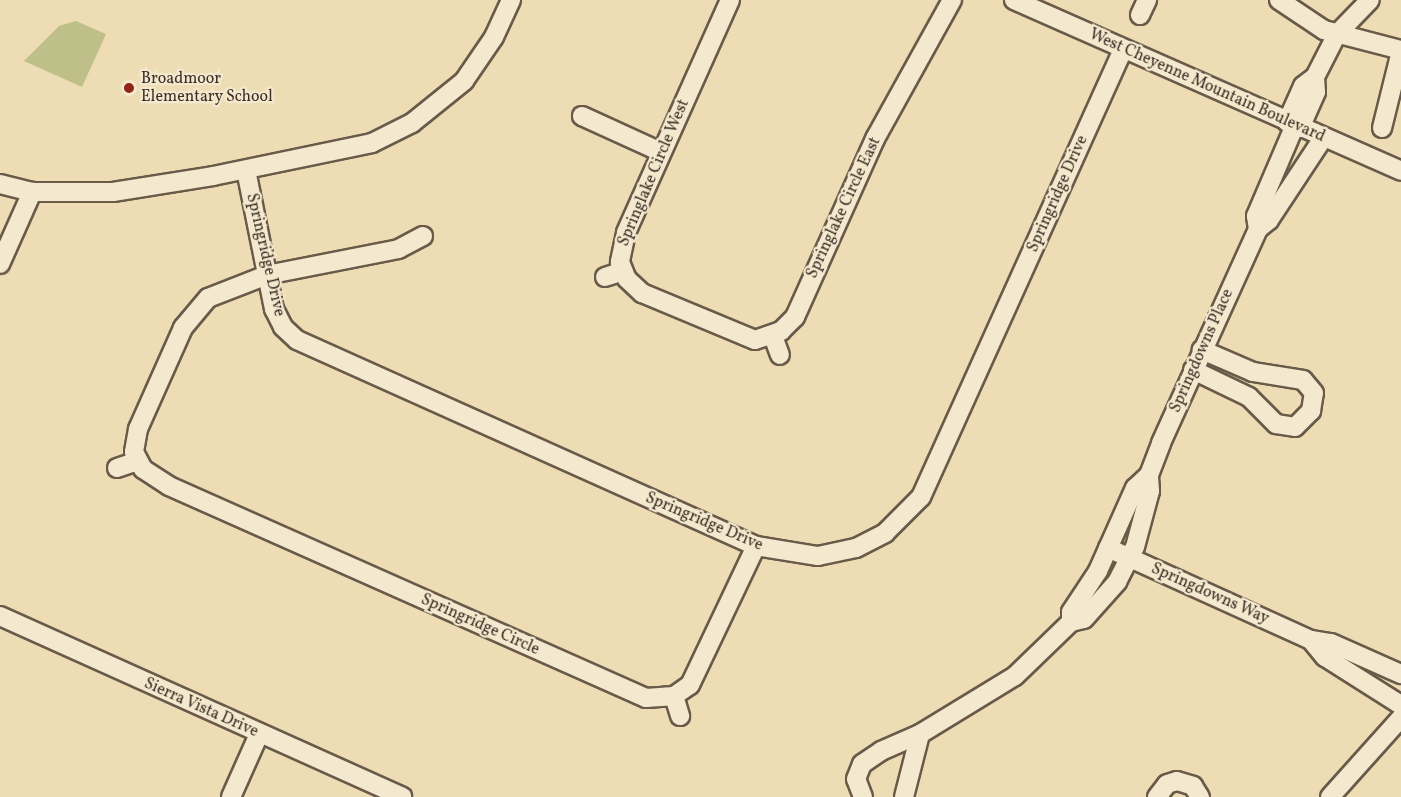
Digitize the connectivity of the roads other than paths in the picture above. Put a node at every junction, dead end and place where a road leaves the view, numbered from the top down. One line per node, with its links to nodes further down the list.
1 (511, 0): 15 (street)
2 (730, 0): 14 (street, Springlake Circle West)
3 (952, 0): 25 (street, Springlake Circle East)
4 (1014, 0): 8 (street, West Cheyenne Mountain Boulevard)
5 (1279, 0): 7 (street)
6 (1370, 0): 7 (street, Springdowns Place)
7 (1337, 34): 9 (street); 11 (street, Springdowns Place)
8 (1123, 49): 11 (street, West Cheyenne Mountain Boulevard); 32 (street, Springridge Drive)
9 (1401, 51): 12 (street)
10 (582, 116): 14 (street)
11 (1294, 125): 13 (street, West Cheyenne Mountain Boulevard); 19 (street, Springdowns Place)
12 (1382, 128)
13 (1323, 138): 16 (street, West Cheyenne Mountain Boulevard); 19 (street, Springdowns Place)
14 (662, 152): 22 (street, Springlake Circle West)
15 (246, 170): 18 (street); 23 (street, Springridge Drive)
16 (1401, 171)
17 (0, 184): 18 (street)
18 (32, 192): 21 (street)
19 (1258, 229): 26 (street, Springdowns Place)
20 (423, 236): 23 (street)
21 (0, 264)
22 (623, 271): 24 (street); 25 (street, Springlake Circle West)
23 (267, 275): 29 (street); 32 (street, Springridge Drive)
24 (605, 277)
25 (773, 336): 27 (street)
26 (1202, 350): 28 (street, Springdowns Place); 28 (street)
27 (780, 355)
28 (1193, 370): 31 (street, Springdowns Place)
29 (137, 461): 30 (street); 39 (street, Springridge Circle)
30 (117, 468)
31 (1149, 475): 33 (street, Springdowns Place); 34 (street, Springdowns Place)
32 (756, 546): 39 (street)
33 (1108, 548): 34 (street, Springdowns Way); 36 (street, Springdowns Place)
34 (1130, 558): 36 (street, Springdowns Place); 37 (street, Springdowns Way)
35 (0, 616): 43 (street, Sierra Vista Drive)
36 (1071, 622): 44 (street, Springdowns Place)
37 (1311, 640): 38 (street, Springdowns Way); 40 (street, Springdowns Way)
38 (1401, 674)
39 (674, 696): 41 (street)
40 (1401, 705)
41 (680, 716)
42 (1401, 718): 51 (street)
43 (259, 734): 45 (street); 46 (street, Sierra Vista Drive)
44 (920, 734): 47 (street, Springdowns Place); 48 (street)
45 (231, 797)
46 (402, 797)
47 (862, 797)
48 (904, 797)
49 (1157, 797): 50 (street)
50 (1200, 797)
51 (1330, 797)

